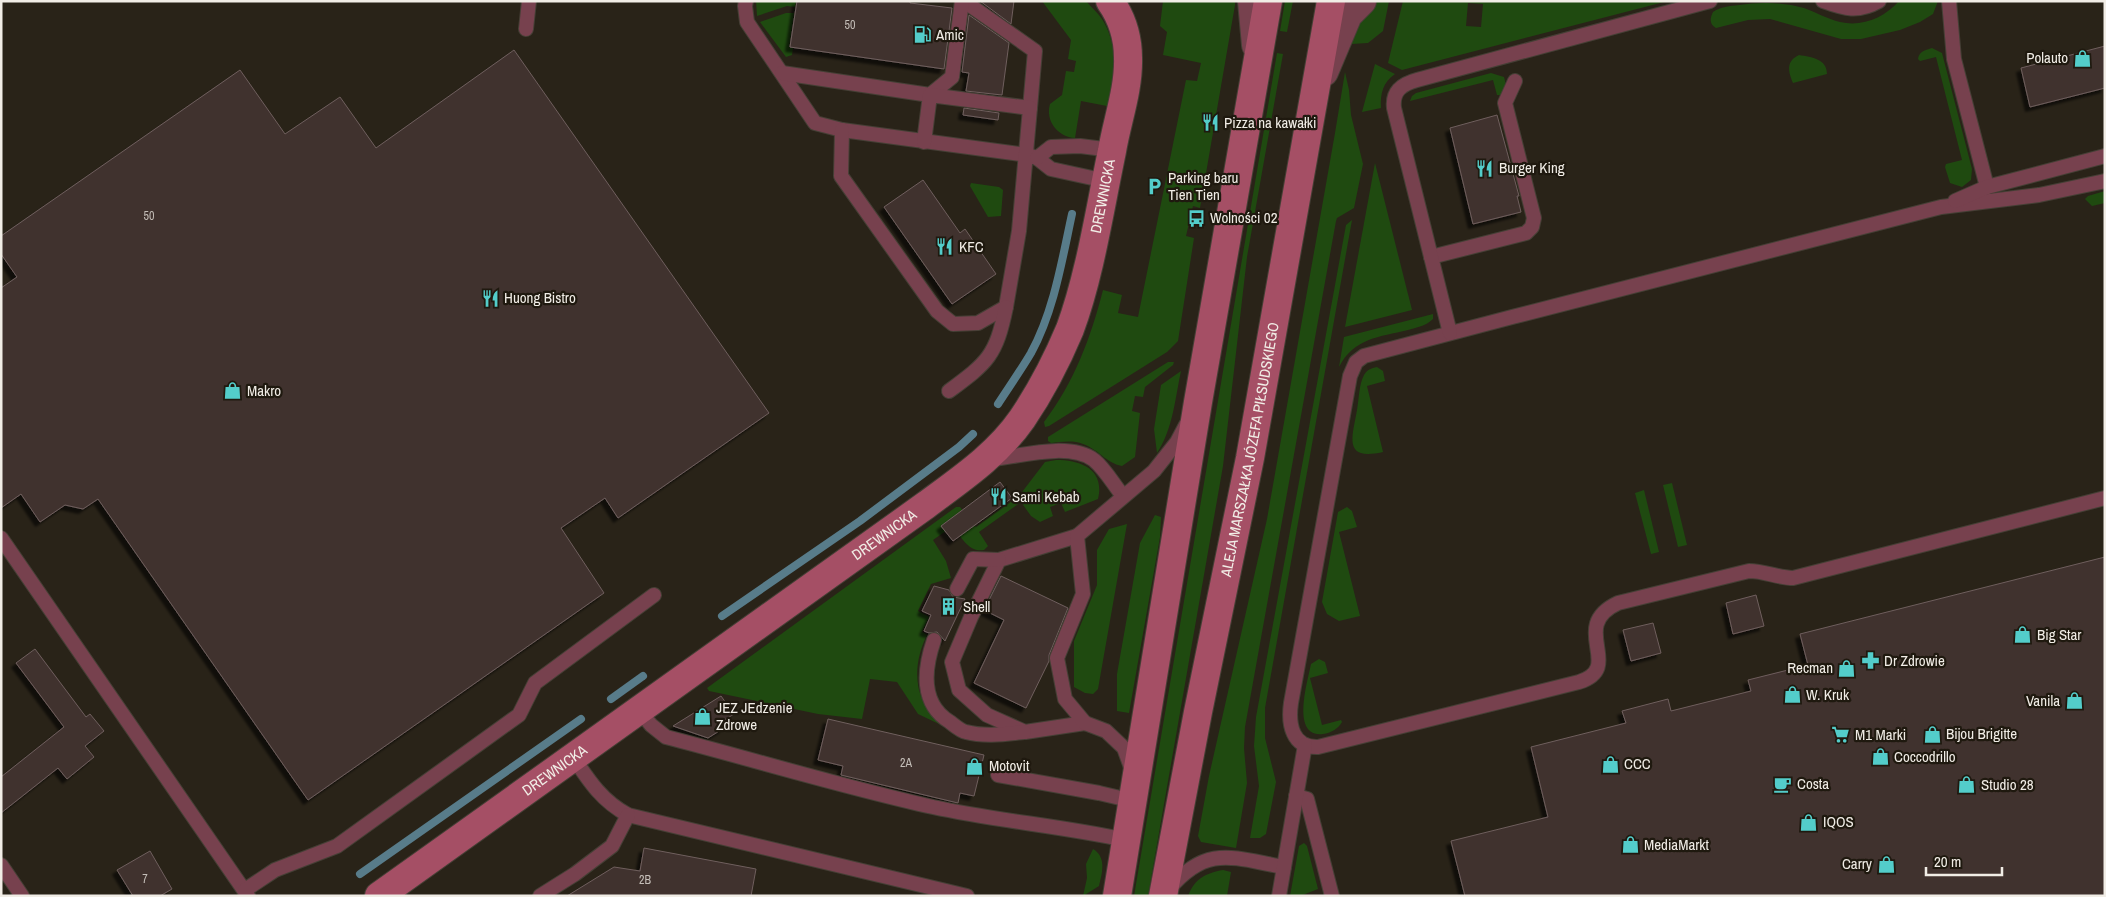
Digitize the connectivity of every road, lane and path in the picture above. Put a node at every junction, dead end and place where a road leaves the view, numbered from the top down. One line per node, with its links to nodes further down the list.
1 (746, 1): 15 (lane)
2 (963, 1): 18 (lane); 19 (lane)
3 (1110, 1): 22 (main road, DREWNICKA)
4 (1252, 1): 14 (street)
5 (1268, 1): 14 (main road)
6 (1330, 1): 17 (main road, ALEJA MARSZAŁKA JÓZEFA PIŁSUDSKIEGO)
7 (1362, 1): 17 (street)
8 (1710, 1): 29 (lane)
9 (1823, 1): 10 (lane)
10 (1879, 1)
11 (1949, 1): 27 (lane)
12 (529, 3): 13 (lane)
13 (526, 30)
14 (1258, 59): 33 (main road)
15 (782, 73): 18 (lane); 20 (lane)
16 (1515, 80): 29 (lane)
17 (1314, 94): 61 (main road, ALEJA MARSZAŁKA JÓZEFA PIŁSUDSKIEGO)
18 (930, 95): 19 (lane); 21 (lane)
19 (1030, 108): 23 (lane)
20 (842, 130): 21 (lane); 30 (lane)
21 (924, 142): 23 (lane)
22 (1112, 150): 23 (lane); 25 (main road, DREWNICKA)
23 (1032, 156): 25 (lane); 30 (lane)
24 (2105, 156): 27 (lane)
25 (1106, 181): 34 (main road, DREWNICKA)
26 (2105, 181): 28 (lane)
27 (1987, 187): 28 (lane)
28 (1941, 208): 31 (lane)
29 (1431, 256): 31 (lane)
30 (1006, 308): 32 (lane)
31 (1450, 333): 46 (lane)
32 (949, 391)
33 (1198, 402): 35 (lane); 49 (main road)
34 (985, 461): 35 (lane); 43 (main road, DREWNICKA)
35 (1123, 496): 37 (lane)
36 (2105, 498): 46 (lane)
37 (1077, 536): 39 (lane); 44 (lane)
38 (1, 538): 55 (lane)
39 (999, 560): 40 (lane); 45 (lane)
40 (957, 589)
41 (654, 595): 55 (lane)
42 (934, 640): 45 (lane)
43 (639, 710): 47 (main road, DREWNICKA); 52 (lane)
44 (1085, 723): 45 (lane); 49 (lane)
45 (1025, 732)
46 (1305, 745): 50 (lane)
47 (573, 757): 51 (lane); 57 (main road, DREWNICKA)
48 (998, 775): 49 (lane)
49 (1135, 791): 52 (main road)
50 (1296, 796): 54 (lane); 63 (lane)
51 (628, 815): 58 (lane); 59 (lane)
52 (1126, 840): 60 (main road)
53 (1, 865): 56 (lane)
54 (1284, 867): 61 (lane); 62 (lane)
55 (246, 893)
56 (22, 896)
57 (379, 896)
58 (540, 896)
59 (967, 896)
60 (1117, 896)
61 (1164, 896)
62 (1279, 896)
63 (1332, 896)

